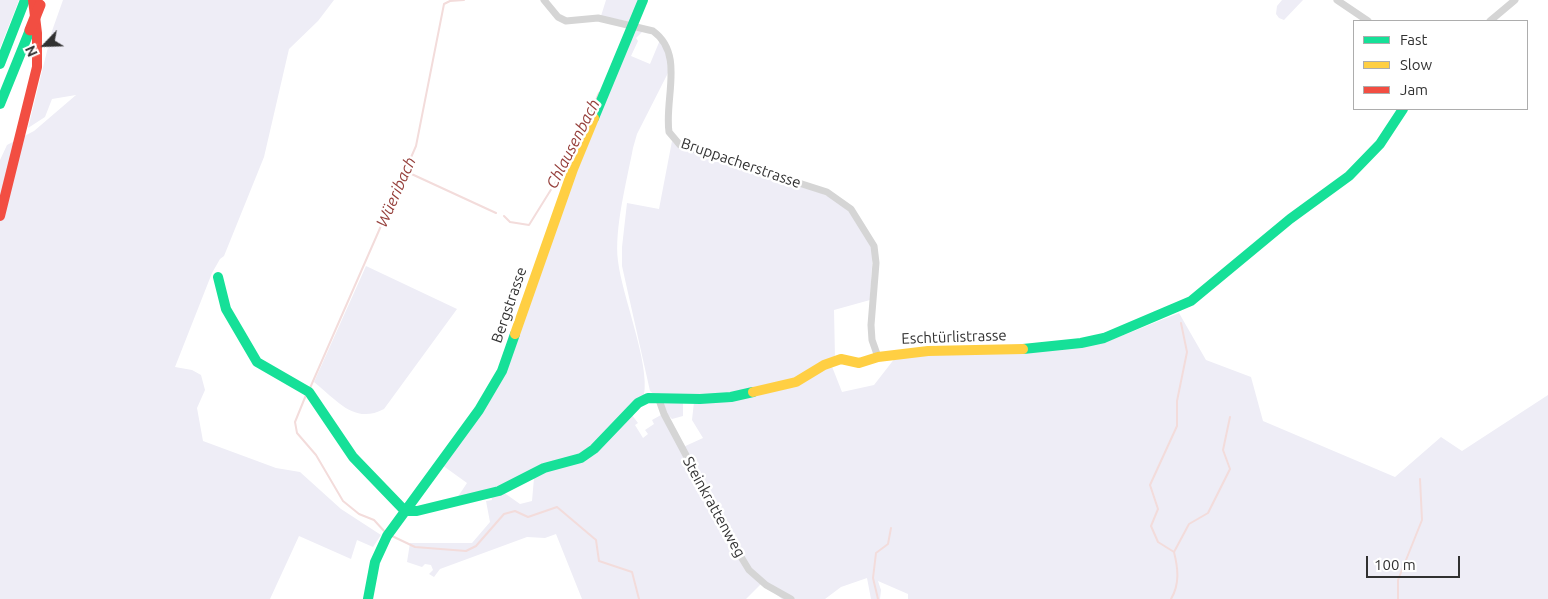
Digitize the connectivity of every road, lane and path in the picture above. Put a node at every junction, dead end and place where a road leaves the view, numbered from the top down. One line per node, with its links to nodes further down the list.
1 (26, 0): 10 (main road)
2 (544, 0): 9 (street, Bruppacherstrasse)
3 (642, 0): 9 (main road, Bergstrasse)
4 (1337, 0): 7 (street)
5 (1515, 0): 8 (street)
6 (38, 2): 11 (main road, bridge); 13 (main road)
7 (1367, 20)
8 (1491, 20)
9 (632, 26): 15 (street, Bruppacherstrasse); 17 (main road, Bergstrasse)
10 (0, 64)
11 (0, 104)
12 (1402, 110): 15 (main road, Eschtürlistrasse)
13 (0, 216)
14 (218, 277): 17 (main road)
15 (878, 357): 16 (main road, Eschtürlistrasse)
16 (658, 397): 17 (main road, Eschtürlistrasse); 19 (street, Steinkrattenweg)
17 (405, 511): 18 (main road, Bergstrasse)
18 (368, 599)
19 (791, 599)

